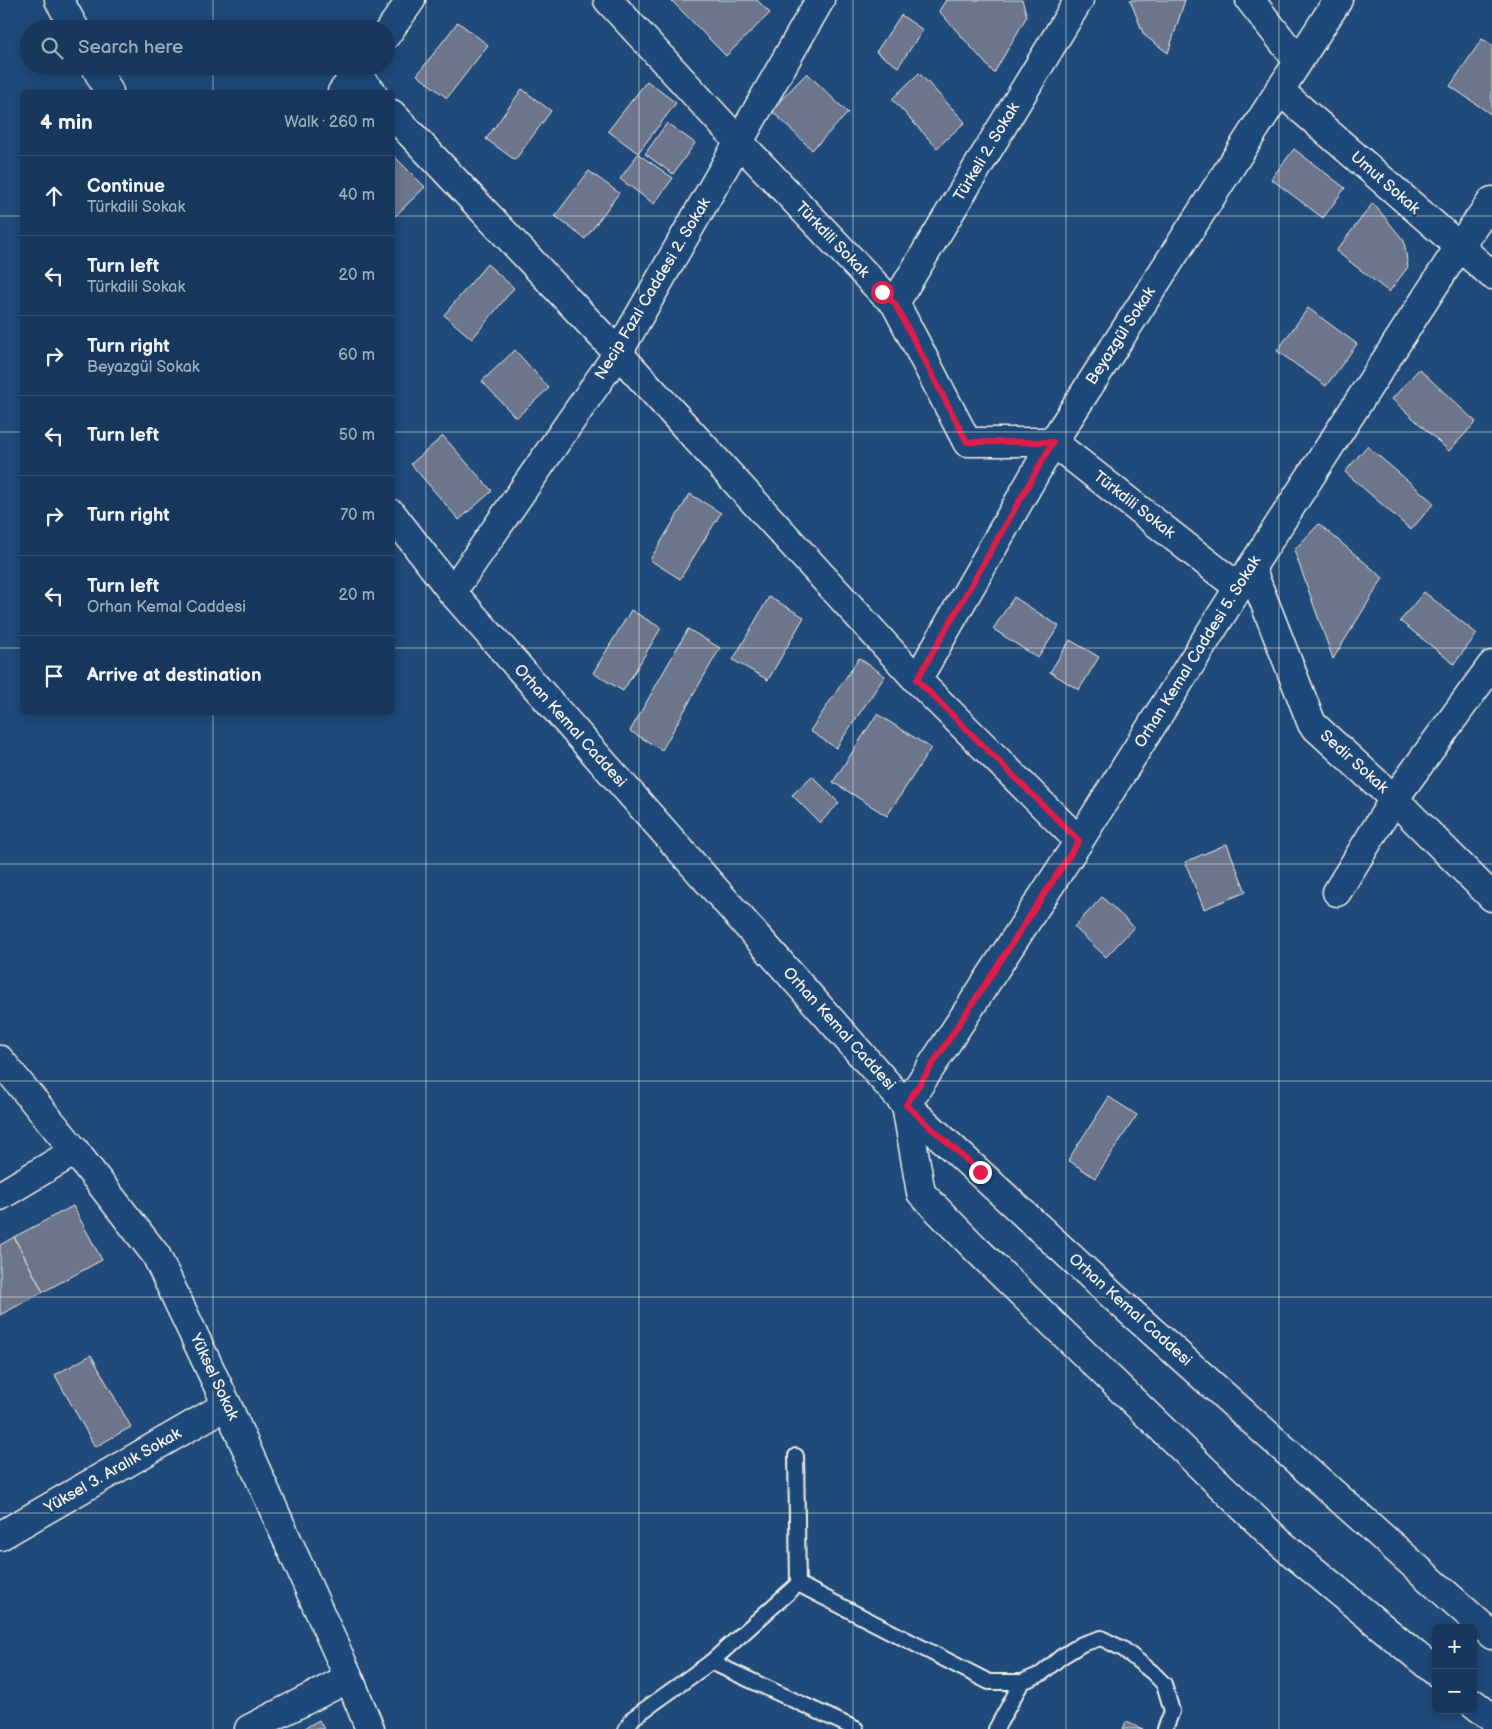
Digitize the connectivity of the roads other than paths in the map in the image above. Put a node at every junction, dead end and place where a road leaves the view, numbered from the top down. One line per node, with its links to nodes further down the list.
1 (59, 0): 8 (street)
2 (411, 0): 9 (street)
3 (608, 0): 15 (street, Türkdili Sokak)
4 (820, 0): 15 (street, Necip Fazıl Caddesi 2. Sokak)
5 (1079, 0): 19 (street, Türkeli 2. Sokak)
6 (1250, 0): 10 (street)
7 (1338, 0): 10 (street, Beyazgül Sokak)
8 (70, 20)
9 (395, 22)
10 (1298, 61): 13 (street, Beyazgül Sokak)
11 (100, 75): 12 (street)
12 (108, 90)
13 (1279, 90): 17 (street, Umut Sokak); 21 (street, Beyazgül Sokak)
14 (395, 117): 20 (street)
15 (739, 142): 19 (street, Türkdili Sokak); 20 (street, Necip Fazıl Caddesi 2. Sokak)
16 (1492, 201): 17 (street, Orhan Kemal Caddesi 5. Sokak)
17 (1459, 247): 18 (street, Umut Sokak); 23 (street, Orhan Kemal Caddesi 5. Sokak)
18 (1492, 275)
19 (895, 304): 21 (street, Türkdili Sokak)
20 (618, 353): 24 (street, Necip Fazıl Caddesi 2. Sokak); 26 (street)
21 (1053, 442): 23 (street, Türkdili Sokak); 26 (street, Beyazgül Sokak)
22 (395, 518): 24 (street, Orhan Kemal Caddesi)
23 (1245, 578): 27 (street, Sedir Sokak); 28 (street, Orhan Kemal Caddesi 5. Sokak)
24 (452, 592): 32 (street, Orhan Kemal Caddesi)
25 (1492, 665): 27 (street)
26 (917, 680): 28 (street)
27 (1394, 799): 29 (street); 30 (street, Sedir Sokak)
28 (1079, 841): 32 (street, Orhan Kemal Caddesi 5. Sokak)
29 (1337, 892)
30 (1492, 897)
31 (0, 1060): 33 (street, Yüksel Sokak)
32 (906, 1105): 39 (street, Orhan Kemal Caddesi); 41 (street)
33 (75, 1151): 34 (street); 35 (street, Yüksel Sokak)
34 (0, 1196)
35 (227, 1405): 37 (street, Yüksel 3. Aralık Sokak); 42 (street, Yüksel Sokak)
36 (796, 1456): 38 (lane)
37 (0, 1536)
38 (798, 1584): 40 (lane); 43 (lane)
39 (1492, 1635)
40 (711, 1662): 48 (lane); 49 (lane)
41 (1432, 1669)
42 (349, 1678): 46 (street); 47 (street, Yüksel Sokak)
43 (1022, 1682): 50 (lane); 51 (lane)
44 (1477, 1705): 45 (street)
45 (1492, 1718)
46 (249, 1729)
47 (370, 1729)
48 (626, 1729)
49 (856, 1729)
50 (996, 1729)
51 (1165, 1729)

